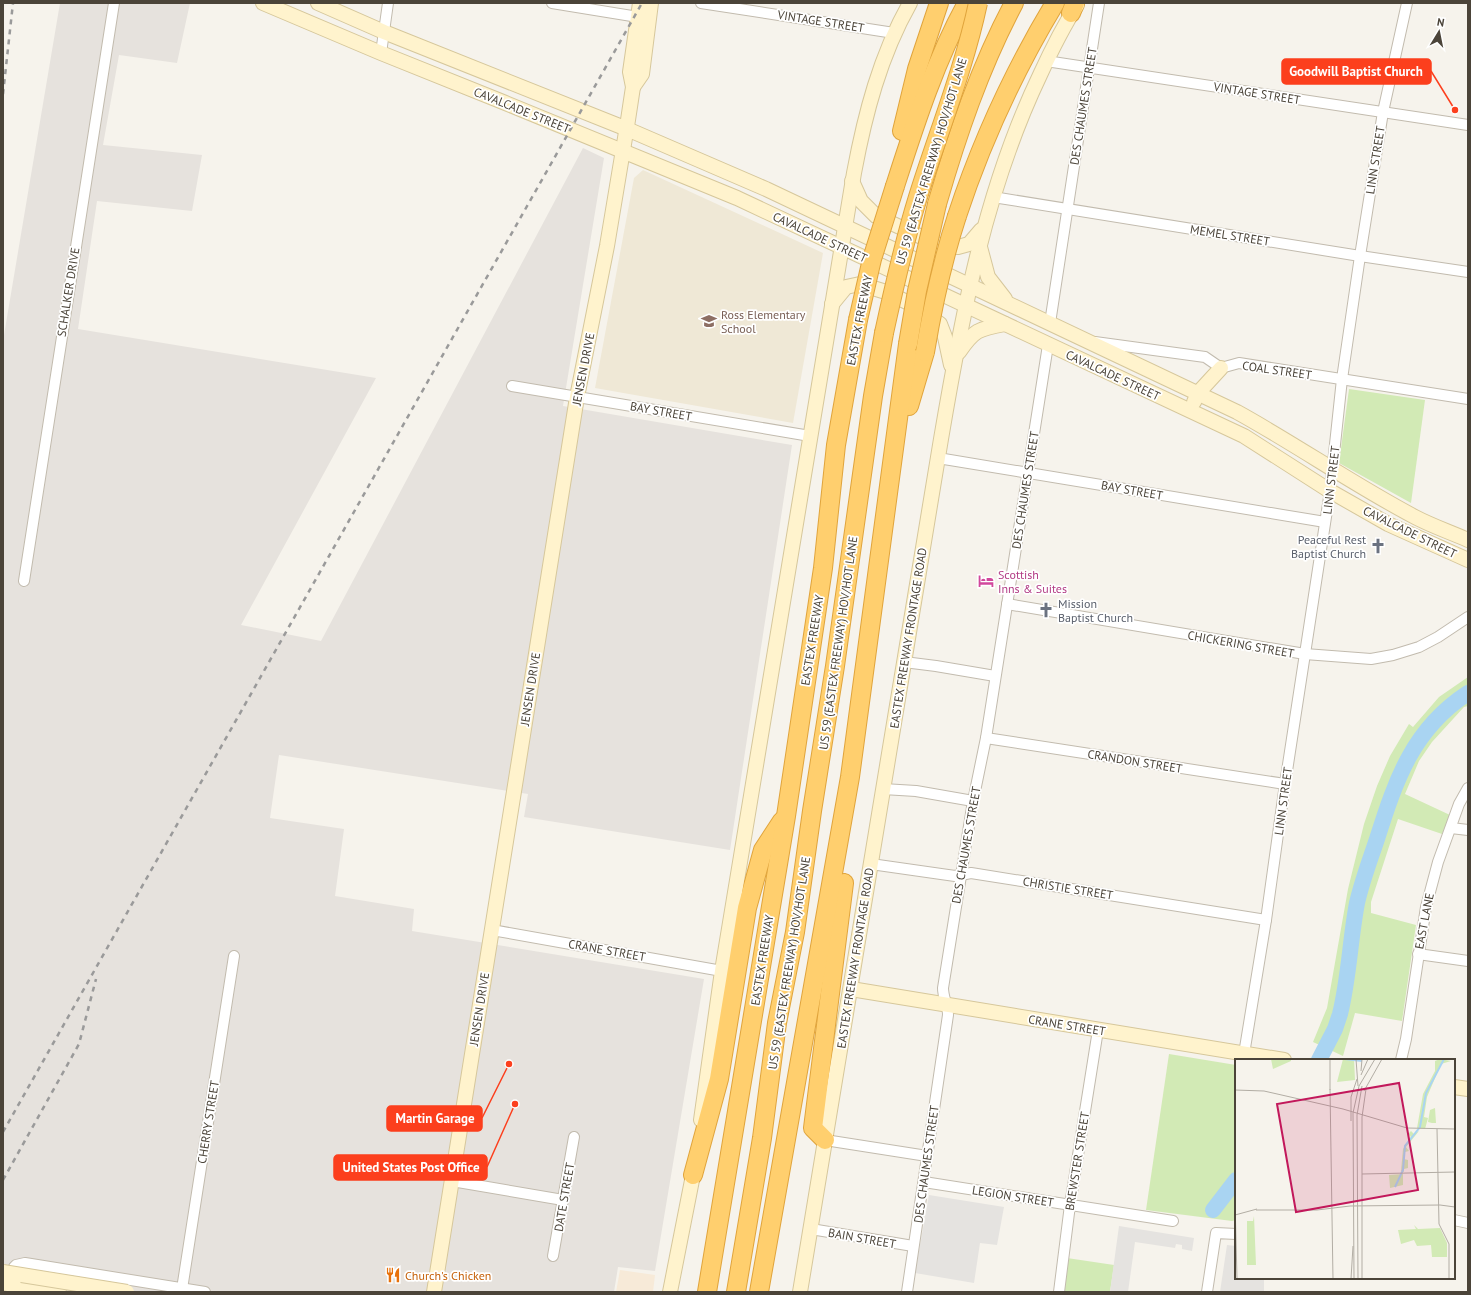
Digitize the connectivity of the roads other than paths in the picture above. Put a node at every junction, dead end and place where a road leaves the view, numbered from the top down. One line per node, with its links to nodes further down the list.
1 (114, 3): 69 (street, SCHALKER DRIVE)
2 (263, 3): 21 (main road, CAVALCADE STREET)
3 (318, 3): 19 (main road, CAVALCADE STREET)
4 (388, 3): 19 (street)
5 (552, 3): 18 (street)
6 (640, 3): 18 (main road, JENSEN DRIVE)
7 (651, 3): 24 (main road, JENSEN DRIVE)
8 (701, 3): 20 (street, VINTAGE STREET)
9 (910, 3): 20 (main road)
10 (967, 3): 31 (highway, EASTEX FREEWAY)
11 (978, 3): 94 (highway, US 59 (EASTEX FREEWAY) HOV/HOT LANE, bridge)
12 (1014, 3): 60 (highway, bridge)
13 (1055, 3): 60 (highway, bridge)
14 (1099, 3): 23 (street, DES CHAUMES STREET)
15 (1407, 3): 25 (street, LINN STREET)
16 (939, 4): 31 (highway)
17 (1075, 6): 22 (main road, EASTEX FREEWAY FRONTAGE ROAD)
18 (638, 17): 24 (main road, JENSEN DRIVE)
19 (384, 32): 21 (street); 27 (main road, CAVALCADE STREET)
20 (894, 33): 30 (main road)
21 (381, 53): 28 (main road, CAVALCADE STREET)
22 (1046, 61): 23 (street, VINTAGE STREET); 32 (main road, EASTEX FREEWAY FRONTAGE ROAD)
23 (1089, 67): 25 (street, VINTAGE STREET); 34 (street, DES CHAUMES STREET)
24 (633, 88): 27 (main road, JENSEN DRIVE)
25 (1383, 112): 26 (street, VINTAGE STREET); 39 (street, LINN STREET)
26 (1468, 125)
27 (627, 129): 28 (main road, JENSEN DRIVE); 29 (main road, CAVALCADE STREET)
28 (623, 151): 33 (main road, CAVALCADE STREET); 55 (main road, JENSEN DRIVE)
29 (745, 180): 33 (main road); 35 (main road, CAVALCADE STREET)
30 (852, 181): 35 (main road); 36 (main road)
31 (892, 184): 80 (highway, EASTEX FREEWAY, bridge)
32 (993, 197): 34 (street, MEMEL STREET); 36 (main road, EASTEX FREEWAY FRONTAGE ROAD)
33 (737, 198): 38 (main road, CAVALCADE STREET)
34 (1068, 209): 39 (street, MEMEL STREET); 45 (street, DES CHAUMES STREET)
35 (845, 226): 38 (main road); 41 (main road, CAVALCADE STREET)
36 (984, 226): 37 (main road, EASTEX FREEWAY FRONTAGE ROAD)
37 (979, 244): 41 (main road, EASTEX FREEWAY FRONTAGE ROAD); 42 (main road)
38 (841, 247): 43 (main road); 44 (main road, CAVALCADE STREET)
39 (1360, 256): 40 (street, MEMEL STREET); 52 (street, LINN STREET)
40 (1468, 272)
41 (969, 285): 42 (main road, CAVALCADE STREET); 44 (main road, EASTEX FREEWAY FRONTAGE ROAD)
42 (1009, 303): 45 (main road, CAVALCADE STREET)
43 (832, 304): 51 (main road); 58 (main road)
44 (965, 306): 46 (main road, CAVALCADE STREET); 49 (main road, EASTEX FREEWAY FRONTAGE ROAD)
45 (1050, 323): 47 (main road, CAVALCADE STREET)
46 (1005, 324): 48 (main road, CAVALCADE STREET); 49 (main road)
47 (1090, 341): 50 (street); 54 (main road, CAVALCADE STREET)
48 (1048, 345): 57 (main road, CAVALCADE STREET); 62 (street, DES CHAUMES STREET)
49 (955, 358): 51 (main road, EASTEX FREEWAY FRONTAGE ROAD)
50 (1221, 368): 52 (street, COAL STREET); 54 (main road)
51 (952, 372): 59 (main road, EASTEX FREEWAY FRONTAGE ROAD)
52 (1342, 379): 56 (street, COAL STREET); 61 (street, LINN STREET)
53 (512, 386): 55 (street, BAY STREET)
54 (1198, 393): 57 (main road); 61 (main road, CAVALCADE STREET)
55 (577, 397): 58 (street, BAY STREET); 87 (main road, JENSEN DRIVE)
56 (1468, 398)
57 (1190, 410): 63 (main road, CAVALCADE STREET)
58 (810, 436): 91 (main road)
59 (938, 458): 62 (street, BAY STREET); 73 (main road, EASTEX FREEWAY FRONTAGE ROAD)
60 (893, 459): 81 (highway)
61 (1332, 470): 63 (street, LINN STREET); 64 (main road, CAVALCADE STREET)
62 (1027, 472): 65 (street, BAY STREET); 70 (street, DES CHAUMES STREET)
63 (1330, 491): 65 (street, LINN STREET); 66 (main road, CAVALCADE STREET)
64 (1418, 518): 66 (main road); 67 (main road, CAVALCADE STREET)
65 (1325, 522): 72 (street, LINN STREET)
66 (1410, 535): 68 (main road, CAVALCADE STREET)
67 (1468, 540)
68 (1468, 560)
69 (24, 581)
70 (1007, 604): 72 (street, CHICKERING STREET); 74 (street, DES CHAUMES STREET)
71 (1468, 617): 72 (street, CHICKERING STREET)
72 (1305, 654): 76 (street, LINN STREET)
73 (904, 662): 74 (street); 78 (main road, EASTEX FREEWAY FRONTAGE ROAD)
74 (995, 676): 75 (street, DES CHAUMES STREET)
75 (986, 738): 76 (street, CRANDON STREET); 79 (street, DES CHAUMES STREET)
76 (1285, 784): 86 (street, LINN STREET)
77 (1468, 788): 82 (street, EAST LANE)
78 (883, 789): 79 (street); 84 (main road, EASTEX FREEWAY FRONTAGE ROAD)
79 (973, 802): 85 (street, DES CHAUMES STREET)
80 (786, 816): 104 (highway); 120 (highway, EASTEX FREEWAY)
81 (842, 828): 102 (highway); 128 (highway)
82 (1451, 828): 83 (street); 88 (street, EAST LANE)
83 (1468, 830)
84 (871, 864): 85 (street, CHRISTIE STREET); 92 (main road, EASTEX FREEWAY FRONTAGE ROAD)
85 (961, 874): 86 (street, CHRISTIE STREET); 93 (street, DES CHAUMES STREET)
86 (1266, 920): 96 (street, LINN STREET)
87 (492, 930): 91 (street, CRANE STREET); 105 (main road, JENSEN DRIVE)
88 (1418, 954): 90 (street); 98 (street, EAST LANE)
89 (234, 956): 118 (street, CHERRY STREET)
90 (1468, 961)
91 (722, 971): 104 (main road)
92 (851, 989): 93 (main road, CRANE STREET); 102 (main road, EASTEX FREEWAY FRONTAGE ROAD)
93 (947, 1005): 95 (main road, CRANE STREET); 103 (street, DES CHAUMES STREET)
94 (778, 1023): 126 (highway); 127 (highway, US 59 (EASTEX FREEWAY) HOV/HOT LANE)
95 (1098, 1030): 96 (main road, CRANE STREET); 108 (street, BREWSTER STREET)
96 (1244, 1054): 97 (main road, CRANE STREET)
97 (1277, 1059)
98 (1401, 1059)
99 (1455, 1087): 100 (main road)
100 (1468, 1089)
101 (574, 1137): 107 (street, DATE STREET)
102 (825, 1140): 103 (street); 112 (main road, EASTEX FREEWAY FRONTAGE ROAD)
103 (927, 1156): 106 (street, DES CHAUMES STREET)
104 (693, 1175): 119 (main road)
105 (452, 1181): 107 (street); 125 (main road, JENSEN DRIVE)
106 (924, 1182): 108 (street, LEGION STREET); 114 (street, DES CHAUMES STREET)
107 (563, 1200): 115 (street, DATE STREET)
108 (1070, 1205): 110 (street, LEGION STREET); 131 (street, BREWSTER STREET)
109 (1455, 1220): 111 (street)
110 (1173, 1222)
111 (1468, 1223)
112 (810, 1229): 114 (street, BAIN STREET); 129 (main road, EASTEX FREEWAY FRONTAGE ROAD)
113 (1235, 1234): 132 (street)
114 (914, 1246): 130 (street, DES CHAUMES STREET)
115 (553, 1256)
116 (3, 1272): 123 (main road, bridge)
117 (3, 1283): 122 (main road, bridge)
118 (182, 1288): 121 (street); 124 (street)
119 (673, 1289)
120 (707, 1291)
121 (12, 1292)
122 (60, 1292)
123 (127, 1292)
124 (205, 1292)
125 (434, 1292)
126 (729, 1292)
127 (736, 1292)
128 (759, 1292)
129 (800, 1292)
130 (906, 1292)
131 (1058, 1292)
132 (1207, 1292)

